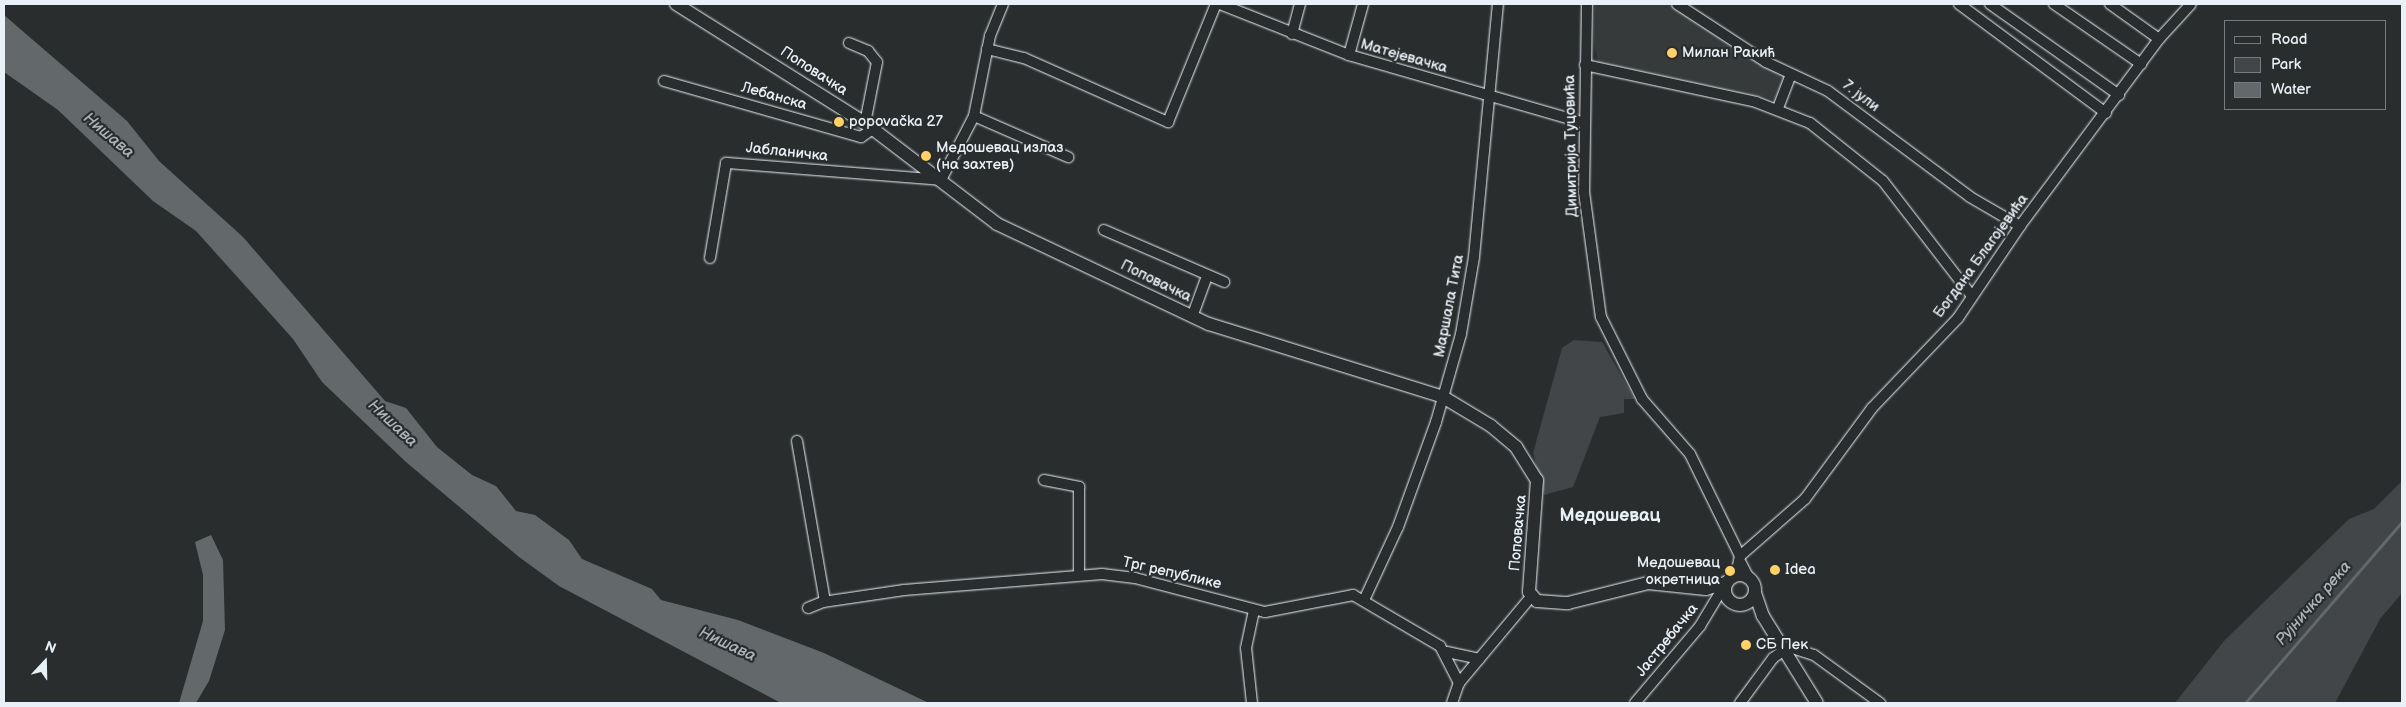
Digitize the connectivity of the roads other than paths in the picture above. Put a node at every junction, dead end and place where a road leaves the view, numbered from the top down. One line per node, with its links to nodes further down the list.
1 (676, 4): 30 (street, Поповачка)
2 (1003, 4): 18 (street)
3 (1216, 4): 18 (street)
4 (1220, 4): 15 (street, Матејевачка)
5 (1300, 4): 15 (street)
6 (1363, 4): 19 (street)
7 (1498, 4): 25 (street, Маршала Тита)
8 (1587, 4): 21 (street, Димитрија Туцовића)
9 (1677, 4): 22 (street, 7. јули)
10 (1959, 4): 27 (street)
11 (1990, 4): 24 (street)
12 (2054, 4): 20 (street)
13 (2110, 4): 16 (street)
14 (2191, 4): 16 (street, Богдана Благојевића)
15 (1292, 34): 19 (street, Матејевачка)
16 (2159, 39): 20 (street, Богдана Благојевића)
17 (850, 43): 30 (street)
18 (987, 49): 28 (street)
19 (1349, 55): 25 (street, Матејевачка)
20 (2141, 64): 24 (street, Богдана Благојевића)
21 (1585, 65): 26 (street); 29 (street, Димитрија Туцовића)
22 (1791, 74): 26 (street); 33 (street, 7. јули)
23 (664, 81): 30 (street, Лебанска)
24 (2119, 94): 27 (street, Богдана Благојевића)
25 (1488, 96): 29 (street, Матејевачка); 40 (street, Маршала Тита)
26 (1778, 108): 38 (street)
27 (2106, 113): 33 (street, Богдана Благојевића)
28 (974, 116): 31 (street); 32 (street)
29 (1584, 123): 44 (street, Димитрија Туцовића)
30 (869, 126): 32 (street, Поповачка)
31 (1068, 157)
32 (941, 180): 35 (street, Јабланичка); 39 (street, Поповачка)
33 (2020, 226): 38 (street, Богдана Благојевића)
34 (1104, 230): 36 (street)
35 (710, 258)
36 (1207, 276): 37 (street); 39 (street)
37 (1224, 282)
38 (1972, 296): 44 (street, Богдана Благојевића)
39 (1192, 317): 40 (street, Поповачка)
40 (1443, 397): 46 (street, Поповачка); 47 (street, Маршала Тита)
41 (797, 441): 48 (street)
42 (1044, 480): 43 (street)
43 (1078, 575): 48 (street, Трг републике); 51 (street, Трг републике)
44 (1734, 578): 45 (street); 46 (street); 49 (street); 59 (street, Јастребачка)
45 (1755, 593): 49 (street); 52 (street)
46 (1531, 597): 55 (street)
47 (1365, 598): 51 (street, Трг републике); 54 (street, Трг републике)
48 (825, 601): 50 (street, Трг републике)
49 (1741, 605): 52 (street)
50 (808, 608)
51 (1254, 610): 57 (street)
52 (1763, 616): 53 (street)
53 (1784, 647): 60 (street); 61 (street); 62 (street)
54 (1447, 652): 55 (street); 56 (street)
55 (1479, 659): 56 (street)
56 (1459, 683): 58 (street)
57 (1252, 703)
58 (1452, 703)
59 (1635, 703)
60 (1740, 703)
61 (1817, 703)
62 (1880, 703)

